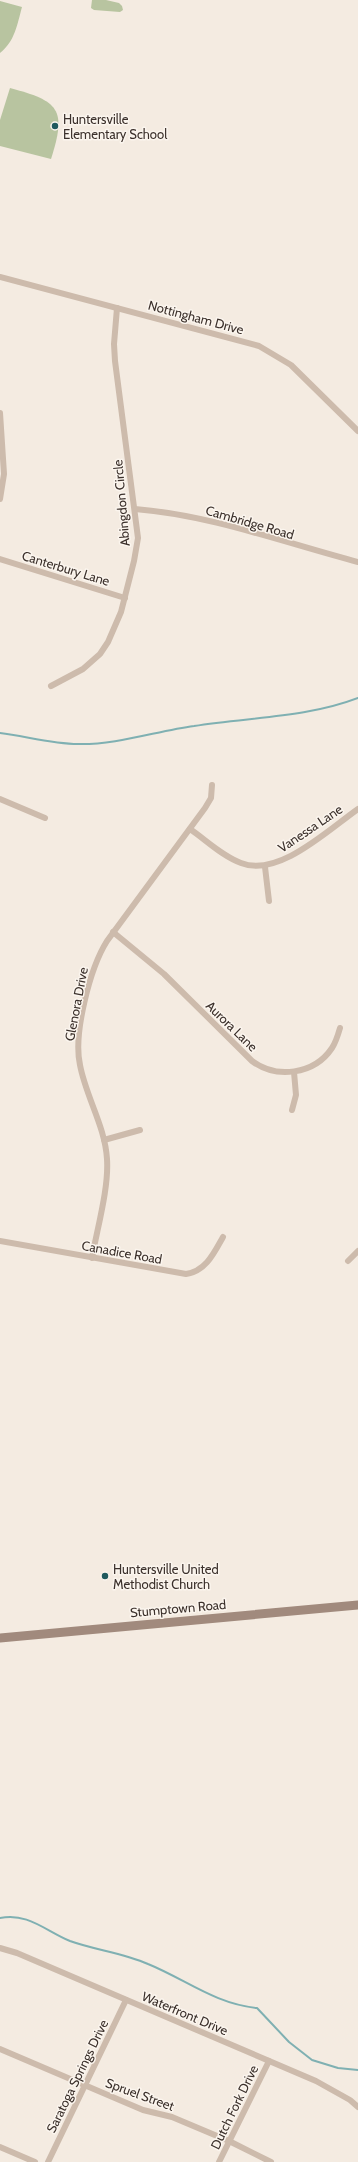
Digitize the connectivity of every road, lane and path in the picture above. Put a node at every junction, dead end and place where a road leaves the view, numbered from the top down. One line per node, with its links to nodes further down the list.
1 (0, 277): 2 (street, Nottingham Drive)
2 (117, 308): 4 (street, Nottingham Drive); 7 (street, Abingdon Circle)
3 (0, 418): 5 (street)
4 (358, 432)
5 (1, 437): 6 (street)
6 (0, 499)
7 (135, 509): 9 (street, Cambridge Road); 10 (street, Abingdon Circle)
8 (0, 559): 10 (street, Canterbury Lane)
9 (358, 562)
10 (125, 598): 11 (street, Abingdon Circle)
11 (51, 686)
12 (212, 785): 16 (street, Glenora Drive)
13 (0, 799): 15 (street)
14 (358, 809): 17 (street, Vanessa Lane)
15 (45, 818)
16 (190, 829): 17 (street, Vanessa Lane); 19 (street, Glenora Drive)
17 (265, 867): 18 (street)
18 (269, 901)
19 (113, 932): 21 (street, Aurora Lane); 24 (street, Glenora Drive)
20 (340, 1028): 21 (street, Aurora Lane)
21 (294, 1072): 22 (street)
22 (292, 1110)
23 (140, 1130): 24 (street)
24 (104, 1140): 28 (street, Glenora Drive)
25 (223, 1238): 28 (street, Canadice Road)
26 (0, 1242): 28 (street, Canadice Road)
27 (358, 1251): 29 (street)
28 (92, 1258)
29 (348, 1261)
30 (358, 1605): 31 (street, Stumptown Road)
31 (0, 1638)
32 (0, 1948): 33 (street, Waterfront Drive)
33 (126, 2000): 35 (street, Waterfront Drive); 36 (street, Saratoga Springs Drive)
34 (0, 2049): 36 (street, Spruel Street)
35 (269, 2061): 37 (street, Waterfront Drive); 38 (street, Dutch Fork Drive)
36 (86, 2085): 38 (street, Spruel Street); 41 (street, Saratoga Springs Drive)
37 (358, 2107)
38 (229, 2141): 42 (street, Dutch Fork Drive); 43 (street, Spruel Street)
39 (0, 2147): 40 (street)
40 (35, 2162)
41 (48, 2162)
42 (219, 2162)
43 (272, 2162)

